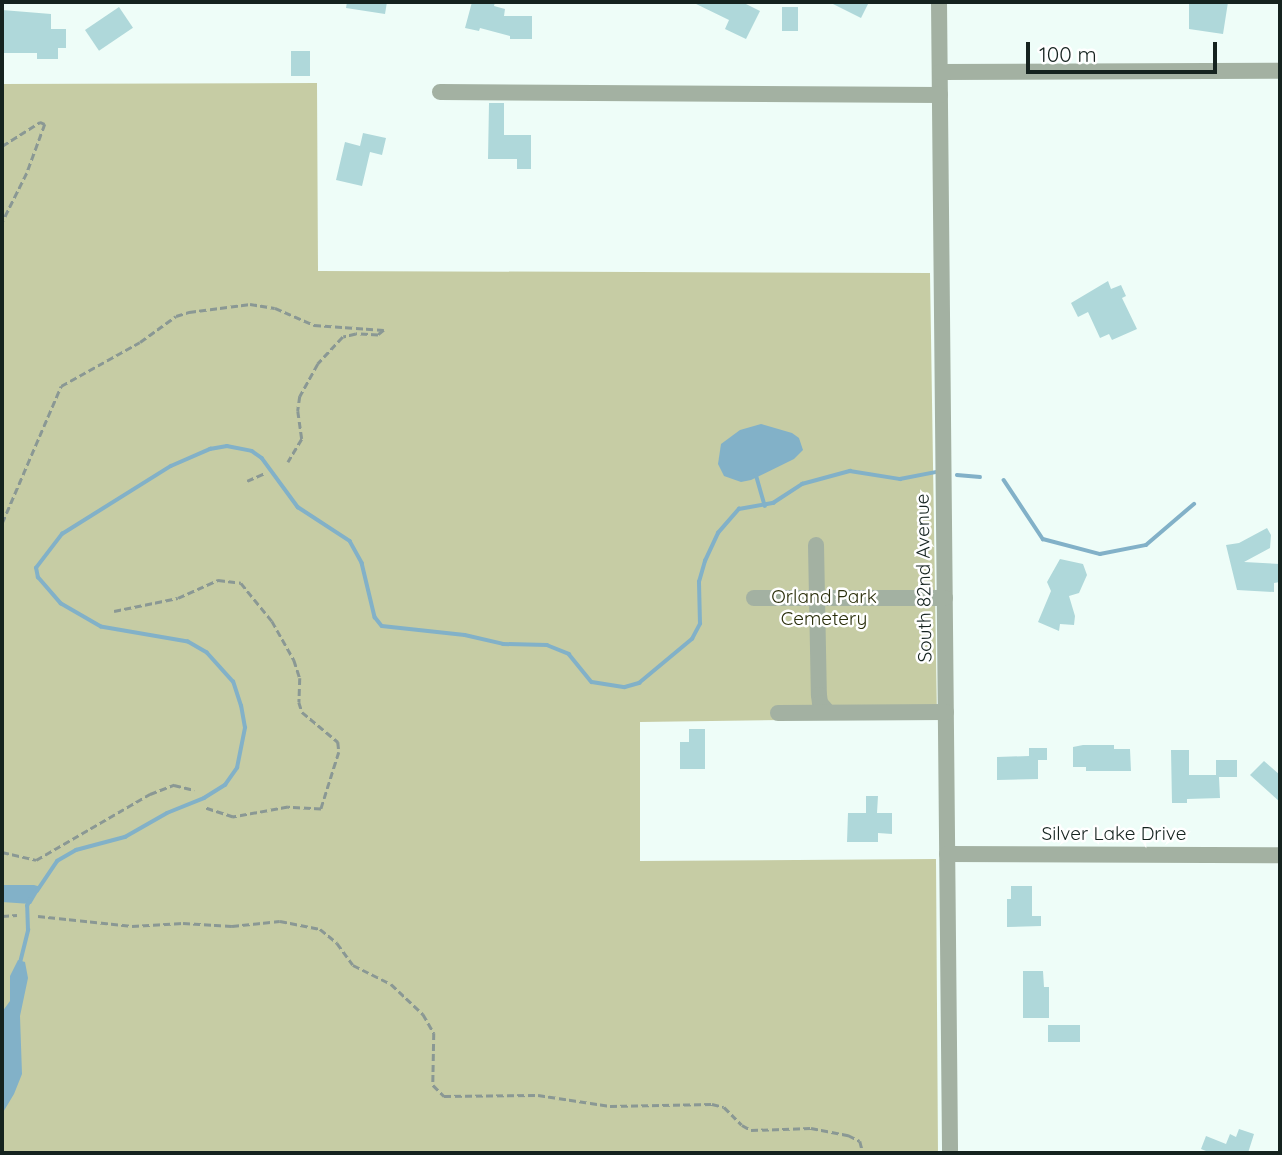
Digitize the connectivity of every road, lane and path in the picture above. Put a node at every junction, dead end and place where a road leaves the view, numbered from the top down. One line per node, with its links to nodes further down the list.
1 (939, 2): 3 (street, South 82nd Avenue)
2 (1280, 71): 3 (street)
3 (940, 72): 5 (street, South 82nd Avenue)
4 (440, 92): 5 (street)
5 (940, 95): 15 (street, South 82nd Avenue)
6 (2, 146): 7 (path)
7 (2, 223)
8 (288, 462): 11 (path)
9 (265, 473): 10 (path)
10 (247, 481)
11 (2, 523)
12 (816, 545): 14 (street)
13 (754, 598): 14 (street)
14 (817, 598): 15 (street); 17 (street)
15 (945, 598): 18 (street, South 82nd Avenue)
16 (114, 611): 21 (path)
17 (827, 711): 18 (street); 19 (street)
18 (946, 712): 23 (street, South 82nd Avenue)
19 (778, 713)
20 (194, 790): 22 (path)
21 (205, 808)
22 (2, 852)
23 (947, 855): 24 (street, Silver Lake Drive); 29 (street, South 82nd Avenue)
24 (1280, 855)
25 (17, 915): 26 (path)
26 (2, 916)
27 (38, 916): 28 (path)
28 (863, 1153)
29 (950, 1153)

